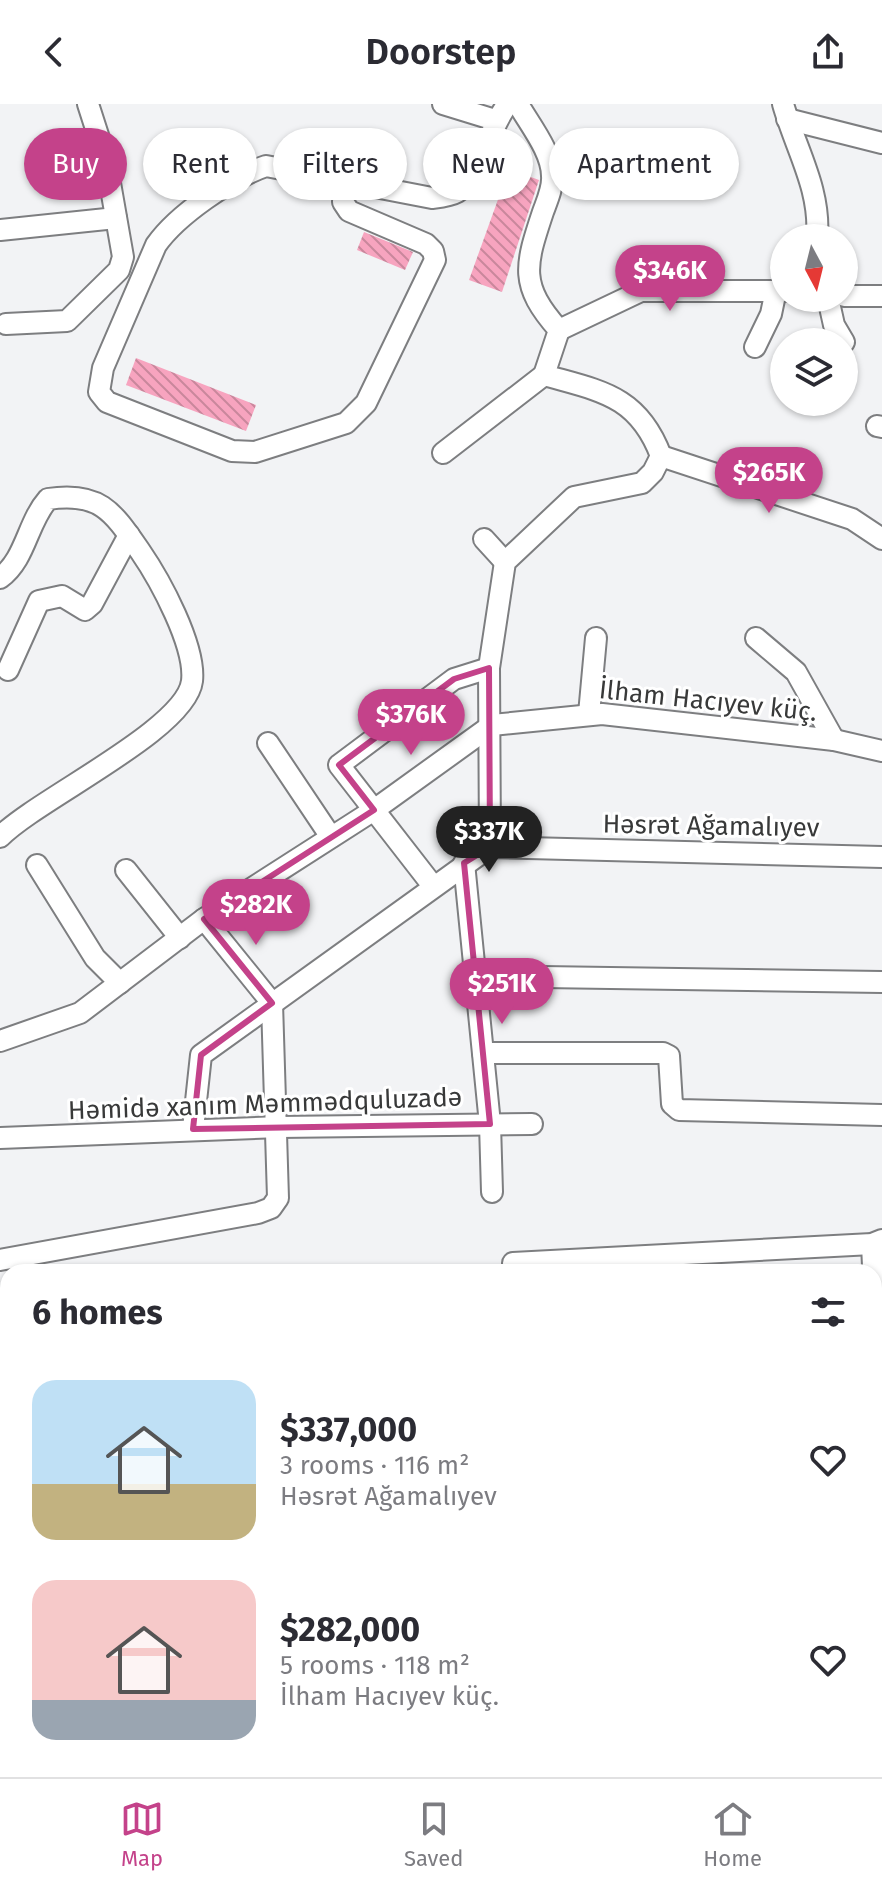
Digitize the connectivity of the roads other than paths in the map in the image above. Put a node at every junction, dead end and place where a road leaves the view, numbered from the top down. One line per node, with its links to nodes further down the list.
1 (88, 104): 11 (street)
2 (443, 104): 5 (street)
3 (518, 104): 7 (street)
4 (785, 111): 6 (street); 12 (street)
5 (501, 112): 10 (street)
6 (882, 143)
7 (549, 164)
8 (344, 181): 8 (street)
9 (549, 188): 19 (street)
10 (407, 193)
11 (116, 218): 13 (street); 18 (street)
12 (818, 224)
13 (0, 230)
14 (770, 291): 19 (street)
15 (858, 296): 16 (street)
16 (882, 296)
17 (772, 312): 20 (street)
18 (6, 324)
19 (559, 330): 21 (street)
20 (755, 347)
21 (544, 375): 22 (street); 23 (street)
22 (443, 453)
23 (661, 456): 26 (street); 27 (street)
24 (129, 535): 28 (street); 32 (street); 39 (street)
25 (484, 539): 27 (street)
26 (882, 539)
27 (505, 562): 31 (street)
28 (0, 578)
29 (596, 638): 33 (street)
30 (756, 638): 35 (street)
31 (489, 668): 34 (street); 38 (street)
32 (8, 670)
33 (589, 714): 34 (street, İlham Hacıyev küç.); 35 (street, İlham Hacıyev küç.)
34 (492, 725): 38 (street, İlham Hacıyev küç.); 41 (street)
35 (834, 740): 37 (street, İlham Hacıyev küç.)
36 (268, 743): 40 (street)
37 (882, 751)
38 (374, 810): 40 (street, İlham Hacıyev küç.); 46 (street)
39 (0, 837)
40 (331, 837): 47 (street, İlham Hacıyev küç.)
41 (490, 847): 42 (street, Həsrət Ağamalıyev); 43 (street)
42 (882, 857)
43 (464, 863): 46 (street); 49 (street)
44 (37, 865): 51 (street)
45 (126, 870): 48 (street)
46 (433, 886): 52 (street)
47 (204, 919): 48 (street, İlham Hacıyev küç.); 52 (street)
48 (180, 938): 51 (street, İlham Hacıyev küç.)
49 (475, 976): 50 (street); 54 (street)
50 (882, 982)
51 (120, 983): 53 (street, İlham Hacıyev küç.)
52 (272, 1003): 58 (street); 59 (street)
53 (0, 1041)
54 (483, 1053): 55 (street, Həmidə xanım Məmmədquluzadə); 56 (street)
55 (882, 1115)
56 (490, 1124): 57 (street, Həmidə xanım Məmmədquluzadə); 58 (street, Həmidə xanım Məmmədquluzadə); 61 (street)
57 (532, 1124)
58 (279, 1127): 59 (street, Həmidə xanım Məmmədquluzadə); 63 (street)
59 (193, 1129): 60 (street, Həmidə xanım Məmmədquluzadə)
60 (0, 1138)
61 (492, 1192)
62 (877, 1242): 64 (street); 65 (street)
63 (0, 1260)
64 (513, 1263)
65 (877, 1264)

